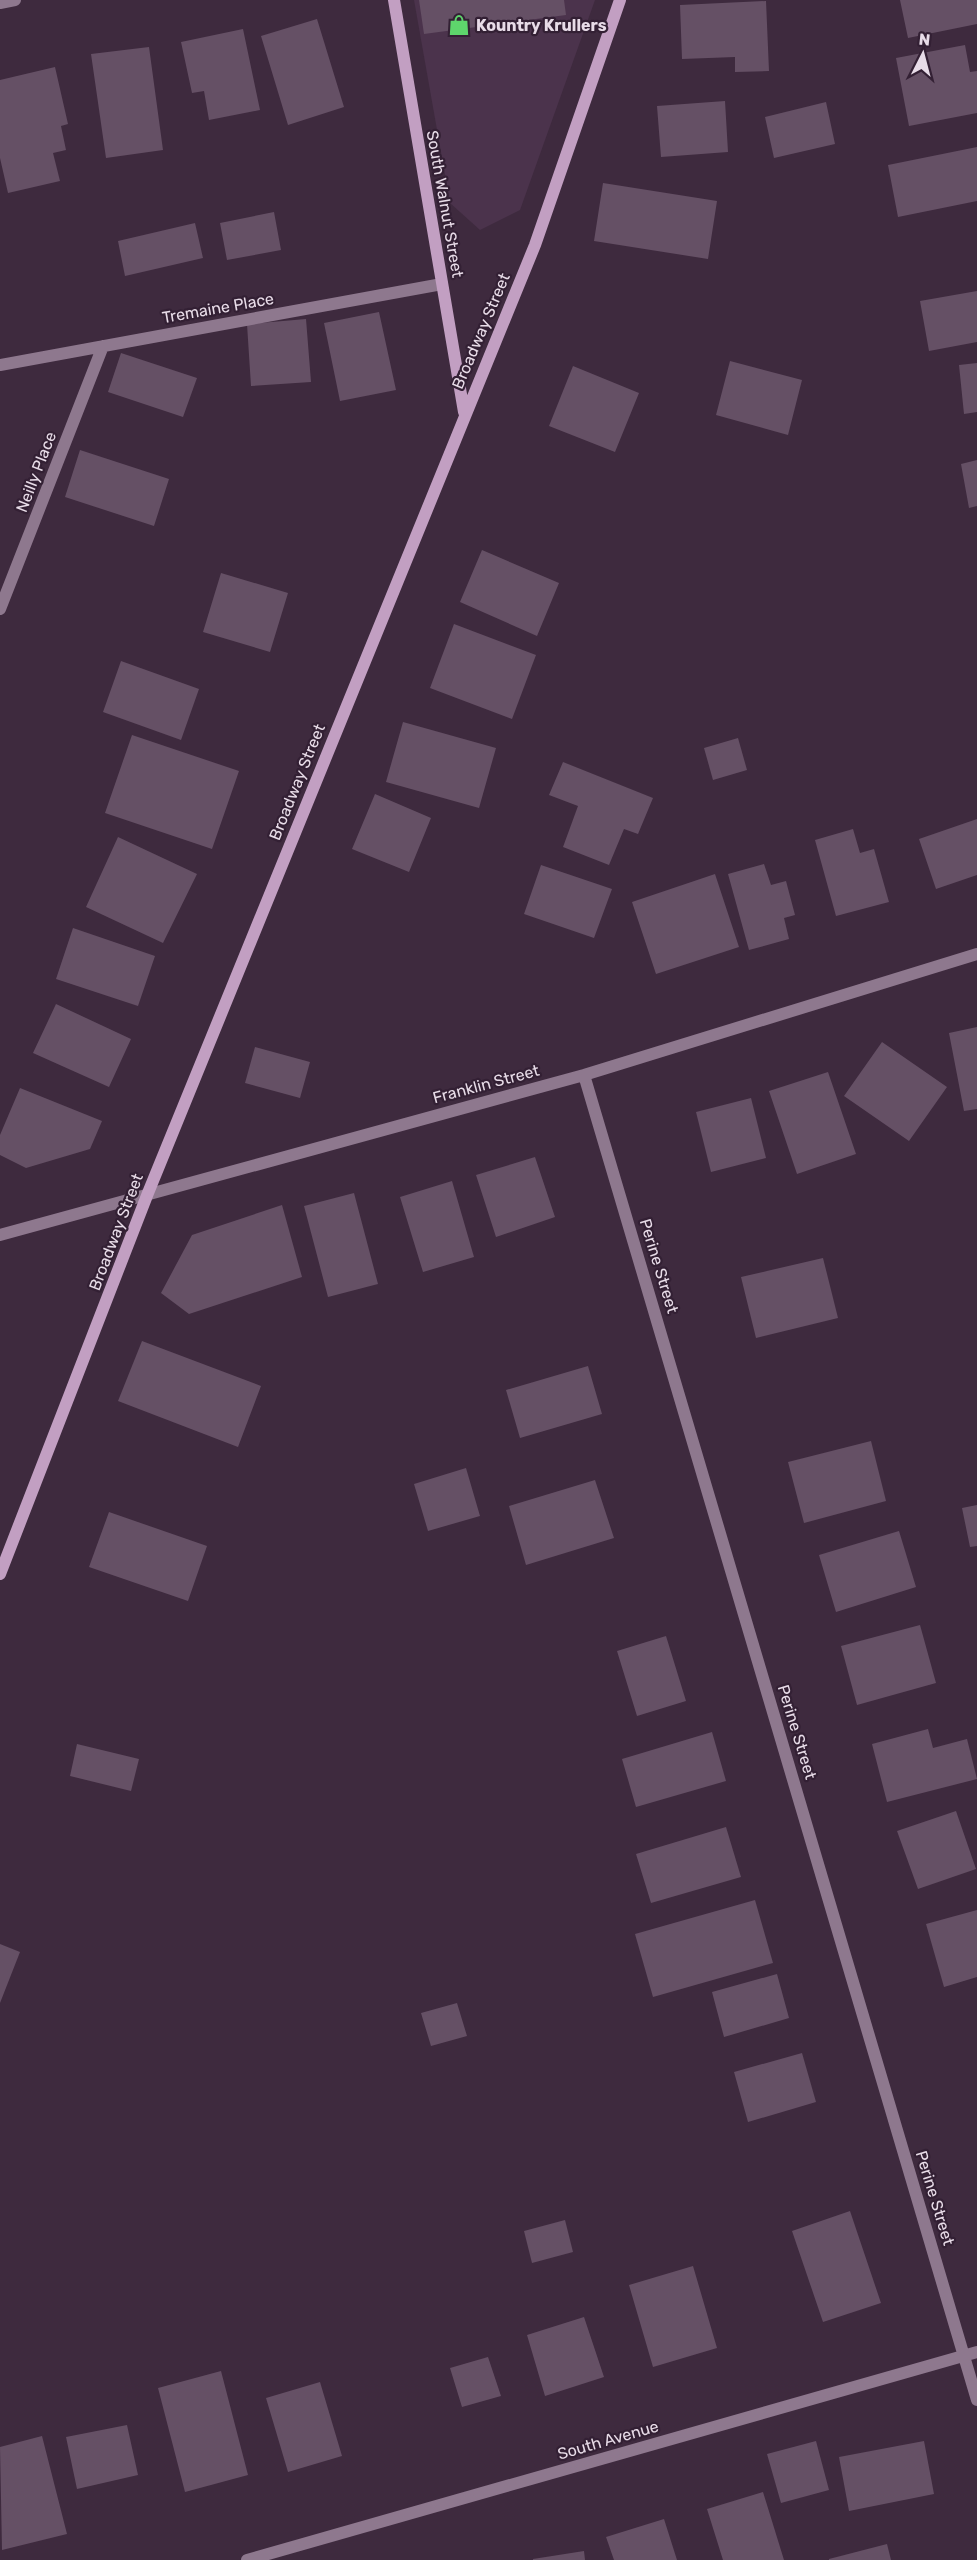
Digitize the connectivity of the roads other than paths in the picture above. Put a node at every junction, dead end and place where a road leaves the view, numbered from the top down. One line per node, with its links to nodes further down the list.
1 (15, 0): 4 (street)
2 (394, 0): 5 (street, South Walnut Street)
3 (620, 0): 8 (street, Broadway Street)
4 (0, 3)
5 (442, 284): 6 (street, Tremaine Place); 8 (street, South Walnut Street)
6 (103, 346): 7 (street, Tremaine Place); 9 (street, Neilly Place)
7 (0, 365)
8 (464, 413): 12 (street, Broadway Street)
9 (0, 609)
10 (977, 954): 11 (street, Franklin Street)
11 (584, 1075): 12 (street, Franklin Street); 15 (street, Perine Street)
12 (148, 1193): 13 (street, Franklin Street); 14 (street, Broadway Street)
13 (0, 1235)
14 (0, 1574)
15 (971, 2354): 16 (street, Perine Street); 17 (street, South Avenue)
16 (977, 2400)
17 (247, 2560)

